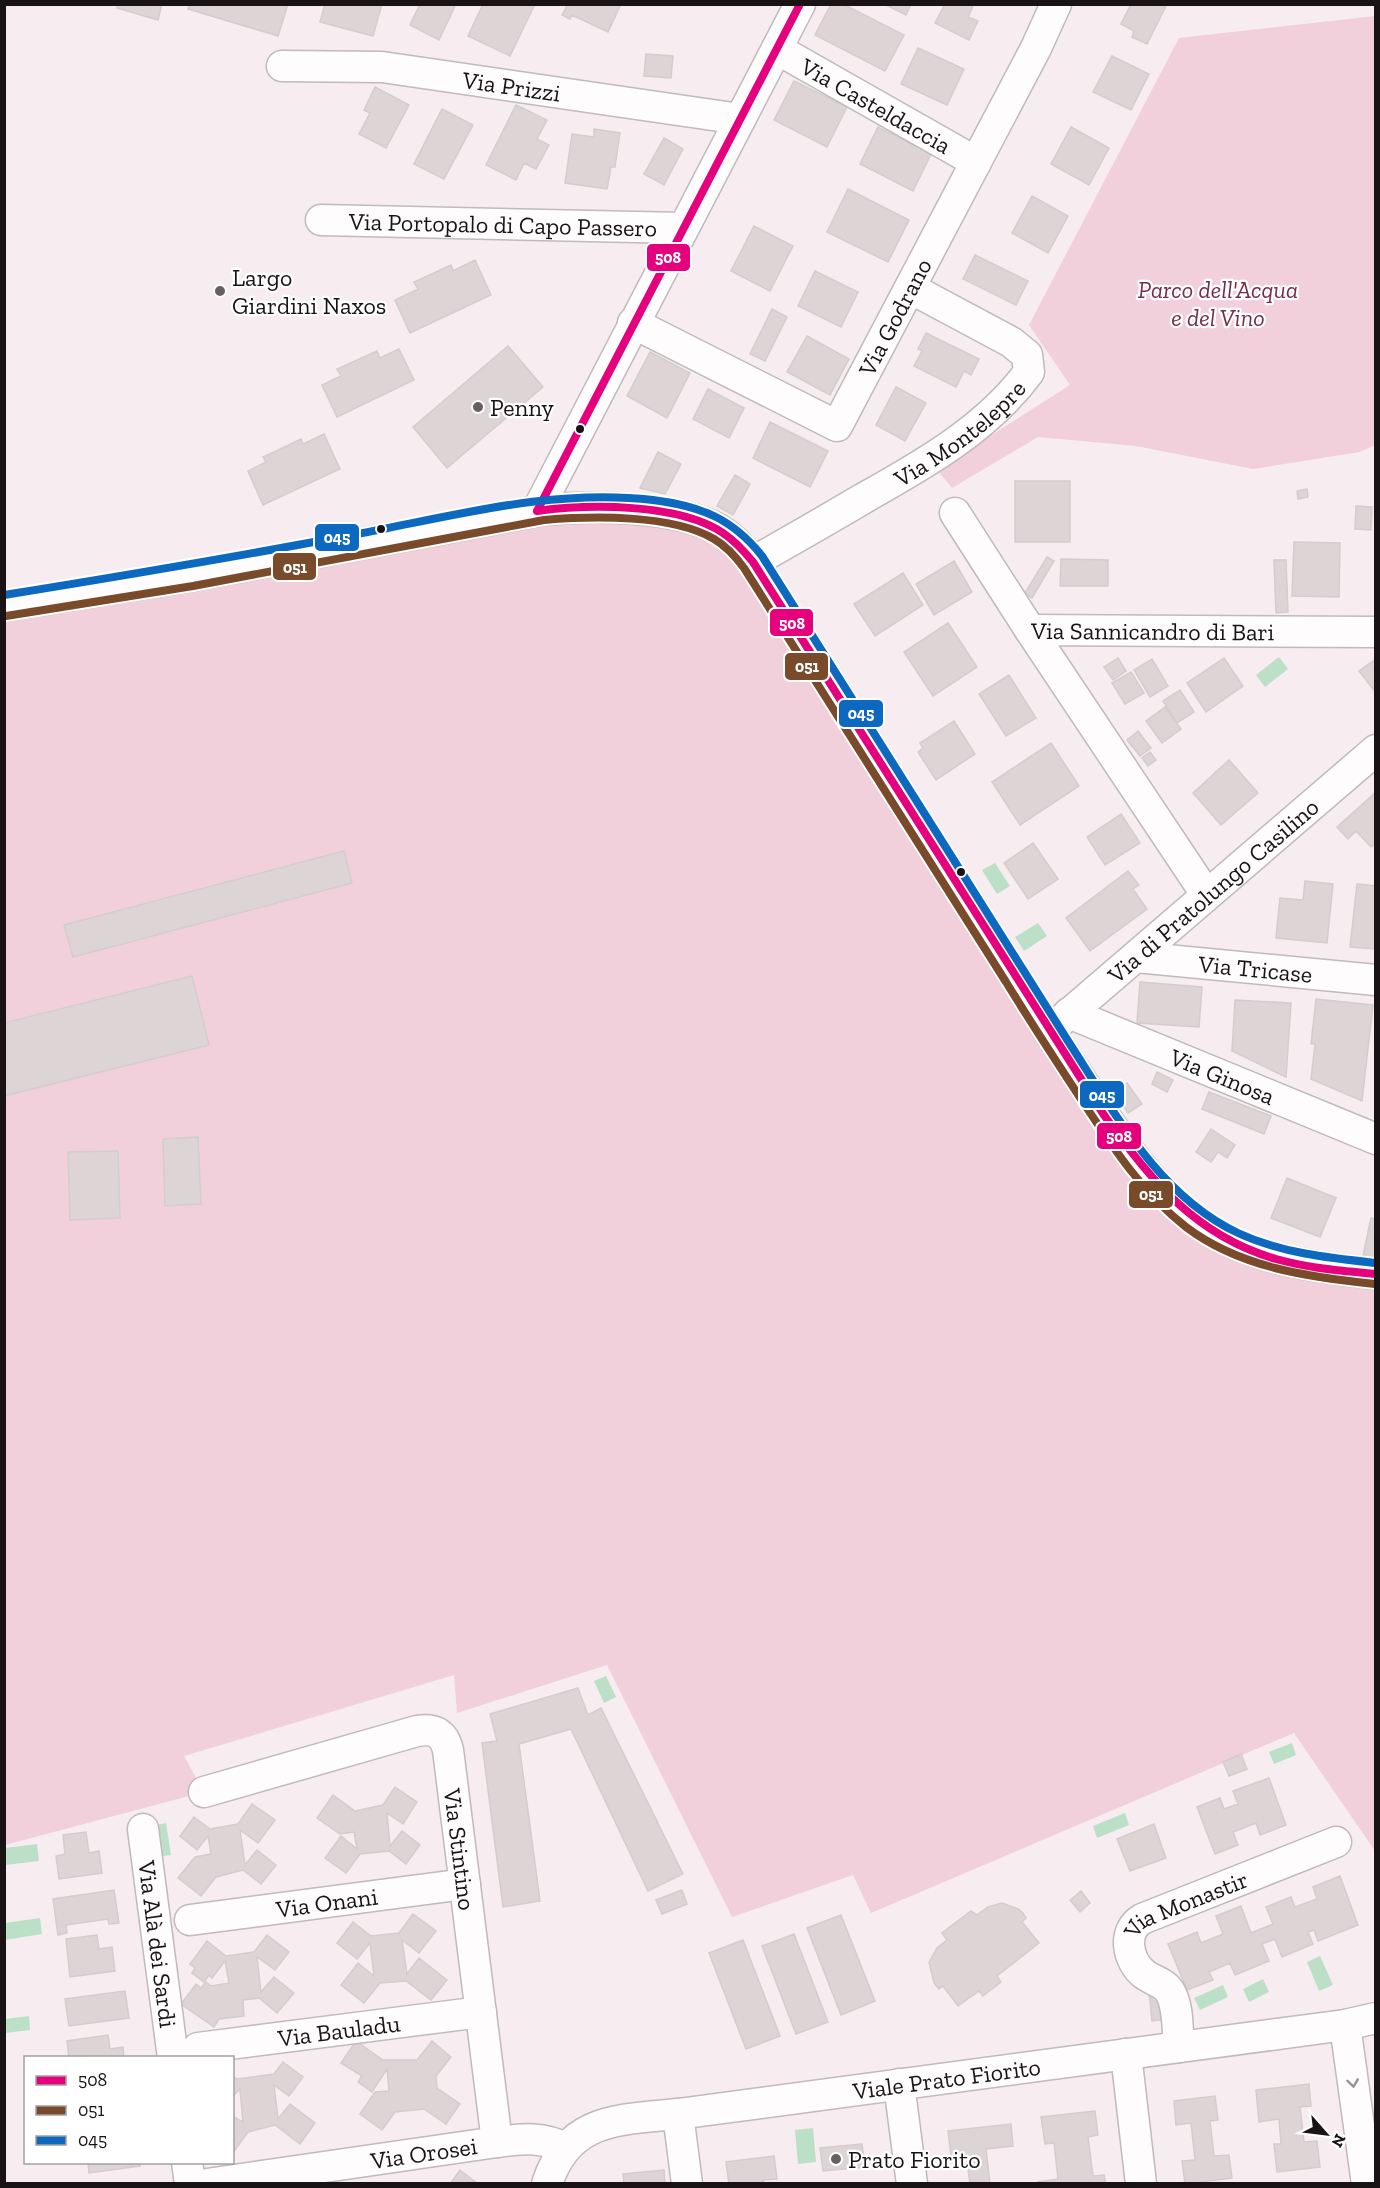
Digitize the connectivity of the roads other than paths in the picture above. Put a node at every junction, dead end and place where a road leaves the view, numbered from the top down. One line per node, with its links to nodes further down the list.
1 (800, 4): 3 (street)
2 (1056, 4): 6 (street, Via Godrano)
3 (777, 49): 5 (street); 6 (street, Via Casteldaccia)
4 (282, 66): 5 (street, Via Prizzi)
5 (740, 119): 8 (street)
6 (976, 162): 9 (street, Via Godrano)
7 (321, 220): 8 (street, Via Portopalo di Capo Passero)
8 (683, 228): 10 (street)
9 (910, 288): 10 (street, Via Godrano); 13 (street, Via Montelepre)
10 (633, 323): 11 (street)
11 (537, 511): 13 (street); 14 (street)
12 (955, 513): 15 (street)
13 (753, 562): 21 (street)
14 (4, 606)
15 (1030, 630): 16 (street, Via Sannicandro di Bari); 18 (street, Via Sannicandro di Bari)
16 (1376, 632)
17 (1376, 750): 18 (street, Via di Pratolungo Casilino)
18 (1206, 894): 19 (street, Via di Pratolungo Casilino)
19 (1136, 957): 20 (street, Via Tricase); 21 (street, Via di Pratolungo Casilino)
20 (1376, 980)
21 (1059, 1022): 22 (street, Via Ginosa); 23 (street)
22 (1376, 1139)
23 (1376, 1274)
24 (204, 1792): 27 (street, Via Stintino)
25 (143, 1829): 33 (street, Via Alà dei Sardi)
26 (1336, 1842): 32 (street, Via Monastir)
27 (465, 1884): 28 (street, Via Onani); 29 (street, Via Stintino)
28 (190, 1920)
29 (481, 2012): 33 (street, Via Bauladu); 37 (street, Via Stintino)
30 (1376, 2018): 31 (street, Viale Prato Fiorito)
31 (1345, 2025): 32 (street, Viale Prato Fiorito); 46 (street, one-way to 46)
32 (1179, 2047): 34 (street, Viale Prato Fiorito)
33 (186, 2053)
34 (1126, 2054): 35 (street, Viale Prato Fiorito); 45 (street)
35 (899, 2084): 36 (street, Viale Prato Fiorito); 44 (street)
36 (678, 2114): 38 (street, Viale Prato Fiorito); 43 (street)
37 (497, 2142): 38 (street); 41 (street, Via Orosei)
38 (565, 2148): 42 (street, Viale Prato Fiorito)
39 (187, 2164): 40 (street)
40 (190, 2184)
41 (207, 2184)
42 (547, 2184)
43 (687, 2184)
44 (912, 2184)
45 (1141, 2184)
46 (1367, 2184)

